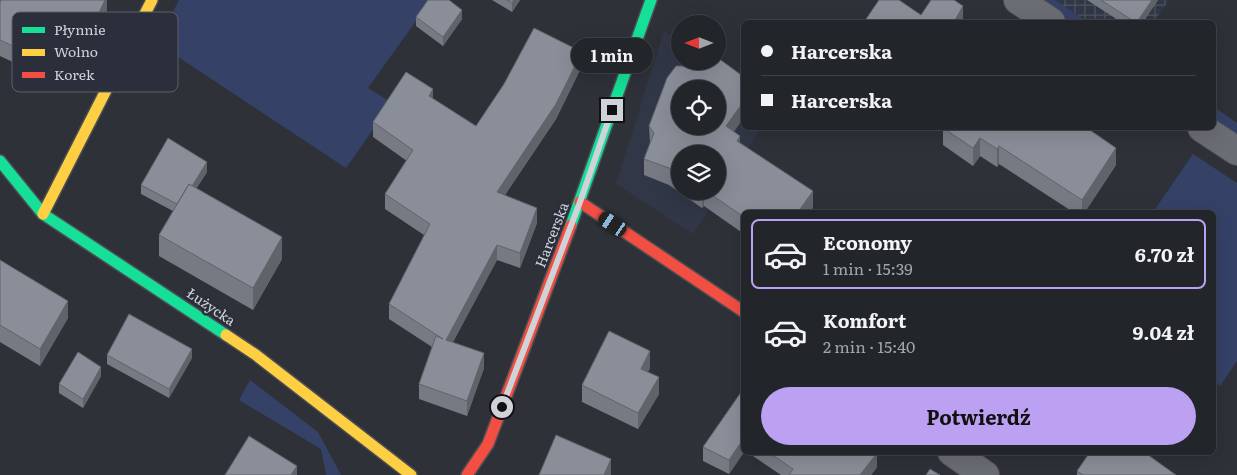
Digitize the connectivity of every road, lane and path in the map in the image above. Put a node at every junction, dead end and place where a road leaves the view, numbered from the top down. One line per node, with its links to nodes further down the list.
1 (152, 0): 4 (street)
2 (651, 0): 10 (street, Harcerska)
3 (1018, 0): 5 (street)
4 (146, 12)
5 (1048, 20)
6 (105, 92): 11 (street)
7 (1205, 130): 8 (street)
8 (1237, 151)
9 (0, 161): 11 (street, Łużycka)
10 (580, 202): 12 (street); 15 (street, Harcerska)
11 (43, 214): 14 (street, Łużycka)
12 (741, 310)
13 (956, 455): 16 (street)
14 (411, 475)
15 (467, 475)
16 (985, 475)

